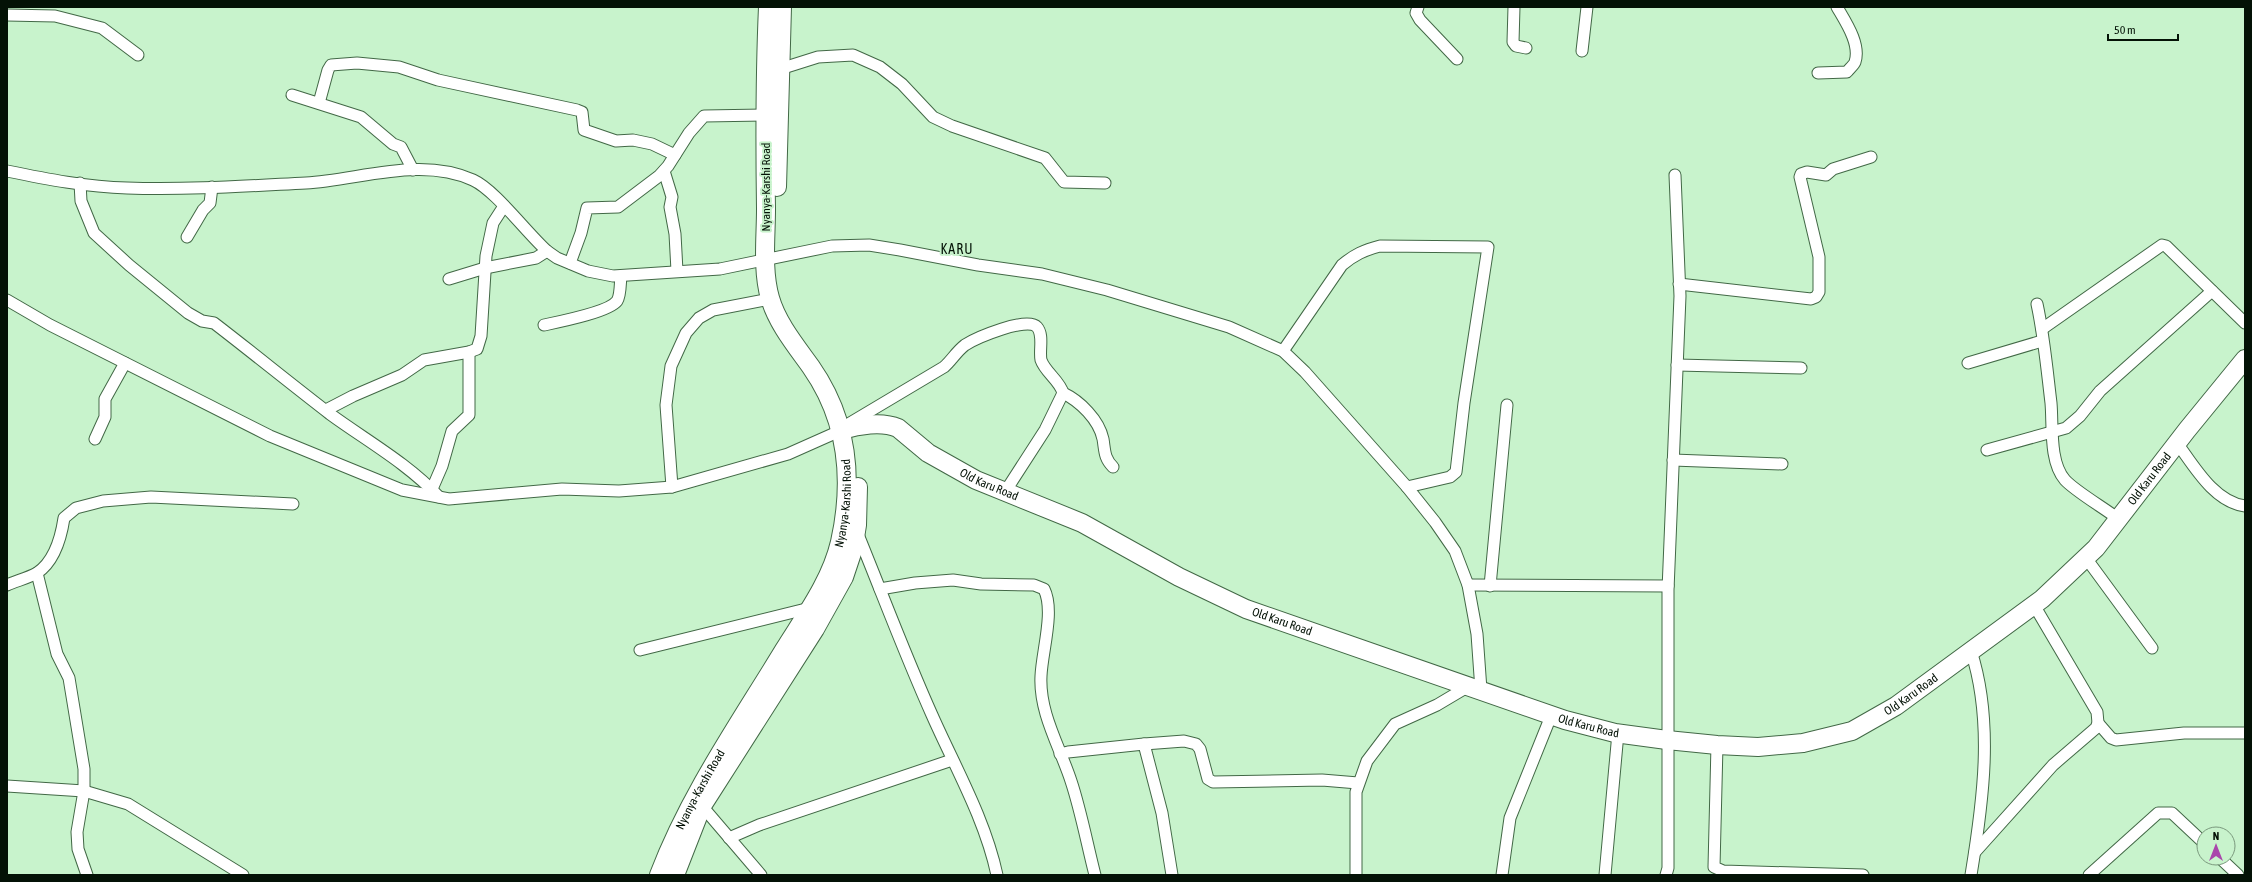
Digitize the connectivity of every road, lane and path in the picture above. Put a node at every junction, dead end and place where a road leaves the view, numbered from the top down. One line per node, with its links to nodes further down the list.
1 (768, 7): 16 (main road, Nyanya-Karshi Road)
2 (782, 7): 12 (main road, Nyanya-Karshi Road)
3 (1418, 7): 11 (street)
4 (1514, 7): 8 (street)
5 (1586, 7): 9 (street)
6 (1837, 7): 13 (street)
7 (7, 16): 10 (street)
8 (1526, 48)
9 (1582, 51)
10 (138, 55)
11 (1457, 59)
12 (780, 69): 23 (street); 29 (main road, Nyanya-Karshi Road)
13 (1818, 73)
14 (292, 95): 15 (street)
15 (319, 102): 17 (street); 19 (street)
16 (765, 115): 17 (street); 29 (main road, Nyanya-Karshi Road)
17 (675, 155): 20 (street)
18 (1871, 156): 35 (street)
19 (414, 170): 25 (street); 26 (street)
20 (664, 171): 30 (street); 32 (street)
21 (8, 174): 24 (street)
22 (1675, 175): 35 (street)
23 (1105, 182)
24 (80, 183): 25 (street); 53 (street)
25 (212, 187): 27 (street)
26 (504, 206): 28 (street); 31 (street)
27 (187, 237)
28 (547, 251): 30 (street); 31 (street)
29 (771, 259): 32 (street); 37 (main road, Nyanya-Karshi Road); 44 (street); 54 (main road, Nyanya-Karshi Road)
30 (570, 263): 33 (street)
31 (485, 268): 34 (street); 45 (street)
32 (677, 271): 33 (street)
33 (621, 276): 41 (street)
34 (449, 279)
35 (1679, 284): 49 (street)
36 (2212, 291): 40 (street); 42 (street); 55 (street)
37 (770, 299): 54 (main road, Nyanya-Karshi Road); 62 (street)
38 (7, 300): 48 (street)
39 (2037, 304): 42 (street)
40 (2245, 323)
41 (544, 325)
42 (2042, 329): 43 (street)
43 (2042, 341): 47 (street); 55 (street)
44 (1282, 351): 63 (street); 63 (street)
45 (470, 352): 53 (street); 65 (street)
46 (2245, 359): 57 (main road, Old Karu Road)
47 (1968, 362)
48 (125, 363): 56 (street); 65 (street)
49 (1677, 365): 50 (street); 59 (street)
50 (1802, 368)
51 (1063, 393): 54 (street); 61 (street); 64 (street)
52 (1507, 405): 74 (street)
53 (326, 410): 65 (street)
54 (848, 427): 62 (street); 64 (main road, Old Karu Road); 69 (main road, Nyanya-Karshi Road); 78 (main road, Nyanya-Karshi Road)
55 (2052, 432): 58 (street); 68 (street)
56 (95, 439)
57 (2177, 443): 67 (street); 68 (main road, Old Karu Road)
58 (1987, 450)
59 (1673, 460): 60 (street); 75 (street)
60 (1782, 464)
61 (1113, 467)
62 (672, 487): 65 (street)
63 (1407, 487): 73 (street)
64 (1005, 492): 82 (main road, Old Karu Road)
65 (436, 493)
66 (293, 504): 71 (street)
67 (2245, 506)
68 (2117, 518): 70 (main road, Old Karu Road)
69 (856, 530): 76 (street); 95 (main road, Nyanya-Karshi Road)
70 (2086, 558): 77 (main road, Old Karu Road); 79 (street)
71 (37, 573): 72 (street); 94 (street)
72 (7, 585)
73 (1468, 585): 74 (street); 82 (street)
74 (1490, 586): 75 (street)
75 (1668, 586): 87 (street)
76 (880, 589): 90 (street); 91 (street)
77 (2034, 605): 81 (main road, Old Karu Road); 84 (street)
78 (810, 608): 80 (street); 103 (main road, Nyanya-Karshi Road)
79 (2152, 648)
80 (640, 650)
81 (1971, 651): 89 (main road, Old Karu Road); 98 (street)
82 (1475, 688): 83 (main road, Old Karu Road); 92 (street)
83 (1551, 716): 85 (main road, Old Karu Road); 110 (street)
84 (2098, 723): 86 (street); 98 (street)
85 (1618, 733): 87 (main road, Old Karu Road); 111 (street)
86 (2245, 733)
87 (1667, 740): 89 (main road, Old Karu Road); 112 (street)
88 (1144, 744): 90 (street); 92 (street); 108 (street)
89 (1717, 746): 113 (street)
90 (1060, 754): 107 (street)
91 (952, 760): 97 (street); 106 (street)
92 (1358, 782): 109 (street)
93 (7, 786): 94 (street)
94 (84, 791): 101 (street); 102 (street)
95 (702, 806): 97 (street); 104 (main road, Nyanya-Karshi Road)
96 (2196, 836): 100 (street)
97 (730, 838): 105 (street)
98 (1975, 852): 114 (street)
99 (2228, 866): 115 (street)
100 (2093, 874)
101 (87, 875)
102 (243, 875)
103 (659, 875)
104 (675, 875)
105 (761, 875)
106 (997, 875)
107 (1095, 875)
108 (1172, 875)
109 (1356, 875)
110 (1502, 875)
111 (1605, 875)
112 (1666, 875)
113 (1863, 875)
114 (1971, 875)
115 (2238, 875)

